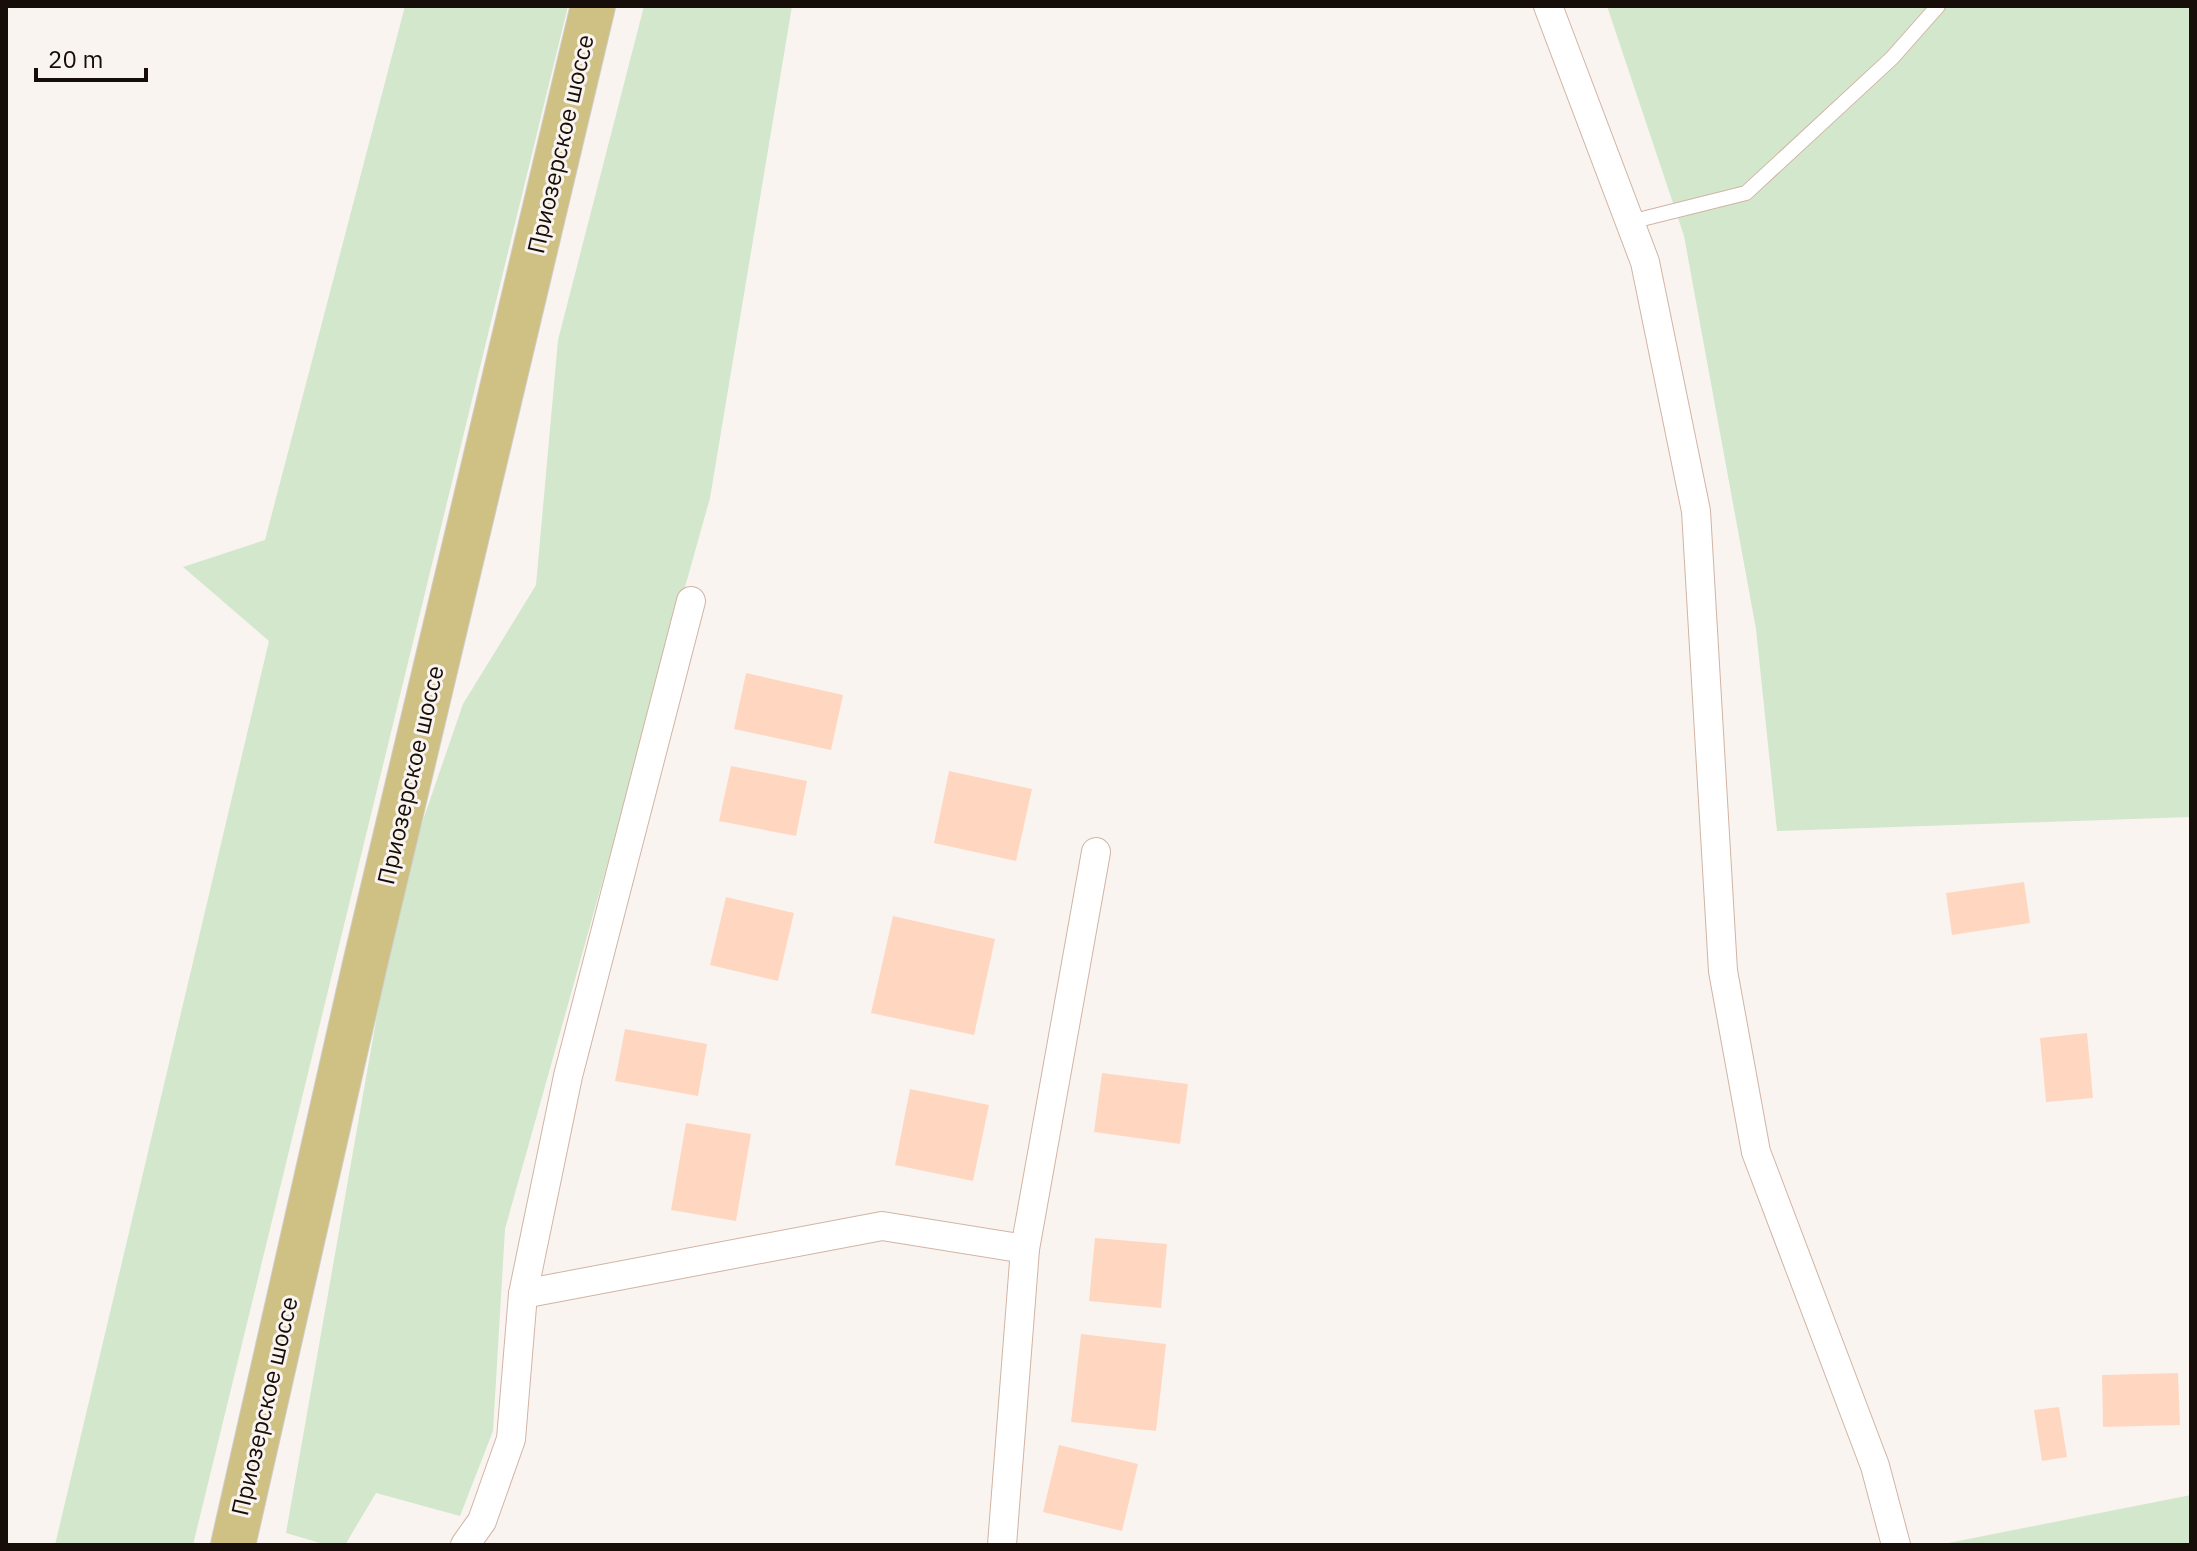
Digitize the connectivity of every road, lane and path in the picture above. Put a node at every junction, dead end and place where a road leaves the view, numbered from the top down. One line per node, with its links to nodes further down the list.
1 (593, 6): 9 (main road, Приозерское шоссе)
2 (1548, 6): 4 (street)
3 (1938, 6): 4 (lane)
4 (1630, 222): 12 (street)
5 (691, 601): 8 (street)
6 (1096, 852): 7 (street)
7 (1025, 1249): 8 (street); 11 (street)
8 (523, 1294): 10 (street)
9 (233, 1545)
10 (465, 1545)
11 (1002, 1545)
12 (1896, 1545)

